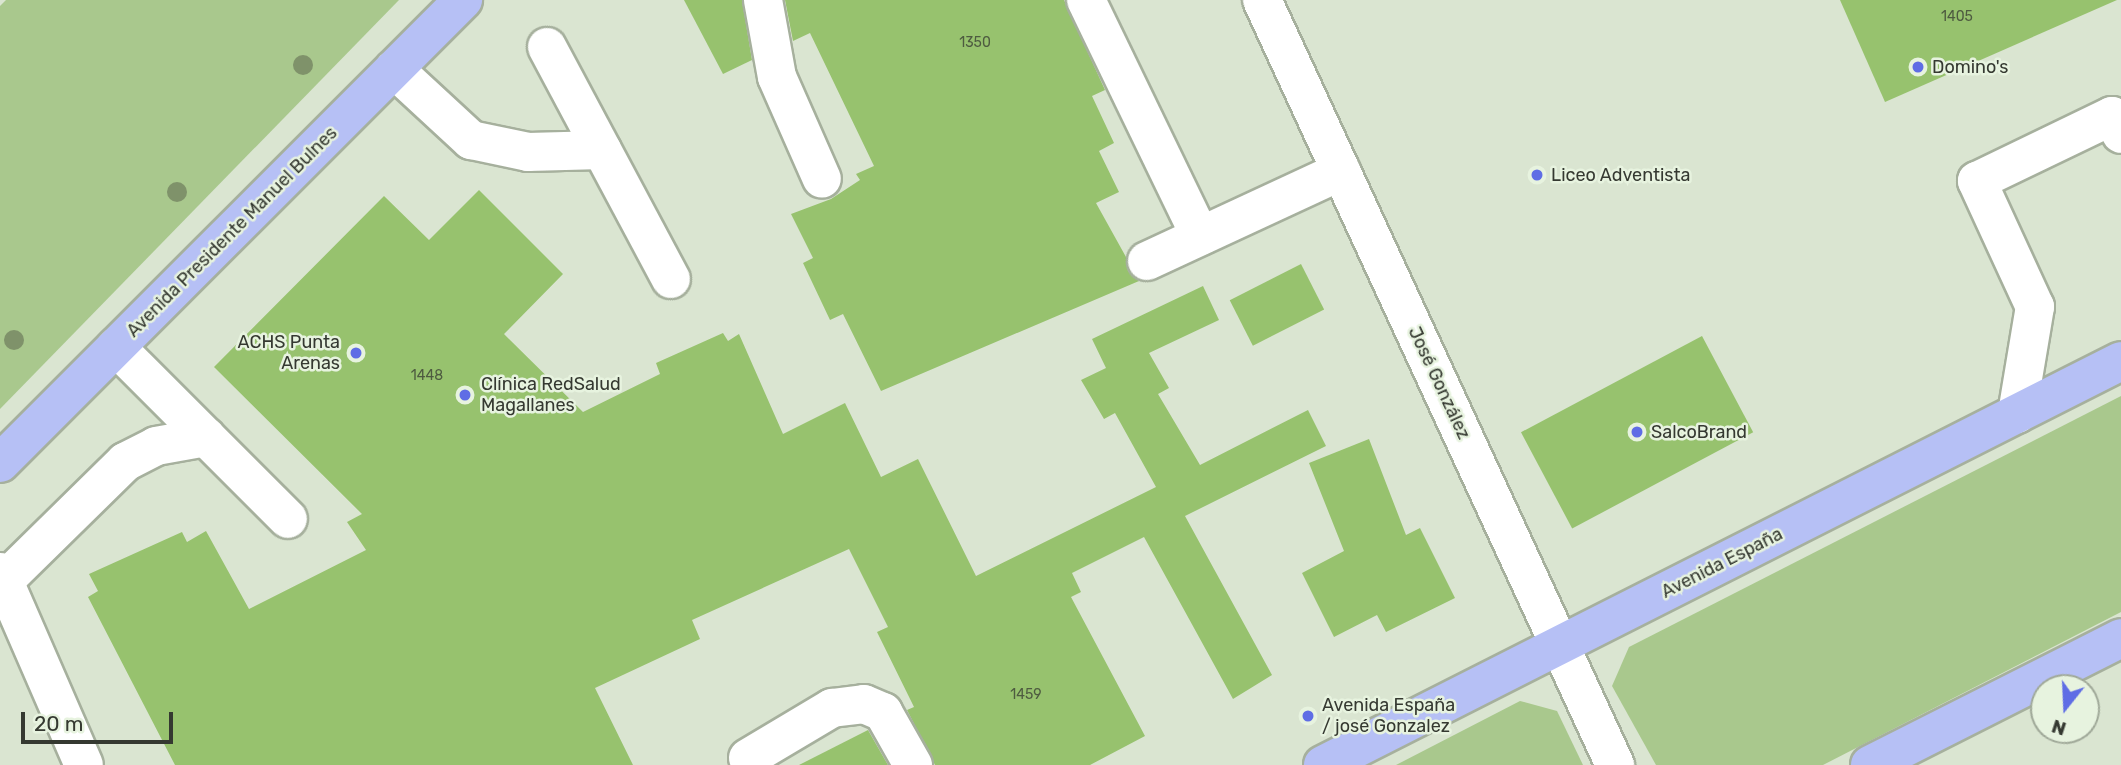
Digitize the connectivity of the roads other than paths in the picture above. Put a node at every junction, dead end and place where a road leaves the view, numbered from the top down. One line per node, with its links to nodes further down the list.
1 (463, 0): 6 (main road, Avenida Presidente Manuel Bulnes)
2 (763, 0): 10 (street)
3 (1086, 0): 11 (street)
4 (1262, 0): 9 (street, José González)
5 (547, 47): 8 (street)
6 (394, 69): 8 (street); 14 (main road, Avenida Presidente Manuel Bulnes)
7 (2121, 134): 16 (street)
8 (602, 150): 13 (street)
9 (1341, 171): 11 (street); 22 (street, José González)
10 (822, 179)
11 (1200, 236): 12 (street)
12 (1147, 261)
13 (671, 279)
14 (116, 347): 17 (street); 18 (main road, Avenida Presidente Manuel Bulnes)
15 (2121, 361): 16 (main road, Avenida España)
16 (2017, 414): 22 (main road, Avenida España)
17 (206, 437): 19 (street); 20 (street)
18 (0, 463)
19 (288, 519)
20 (2, 577): 25 (street)
21 (2121, 638): 29 (main road)
22 (1560, 645): 23 (main road, Avenida España); 28 (street, José González)
23 (1357, 755): 27 (main road, Avenida España)
24 (748, 758): 26 (street)
25 (84, 765)
26 (913, 765)
27 (1323, 765)
28 (1615, 765)
29 (1870, 765)

